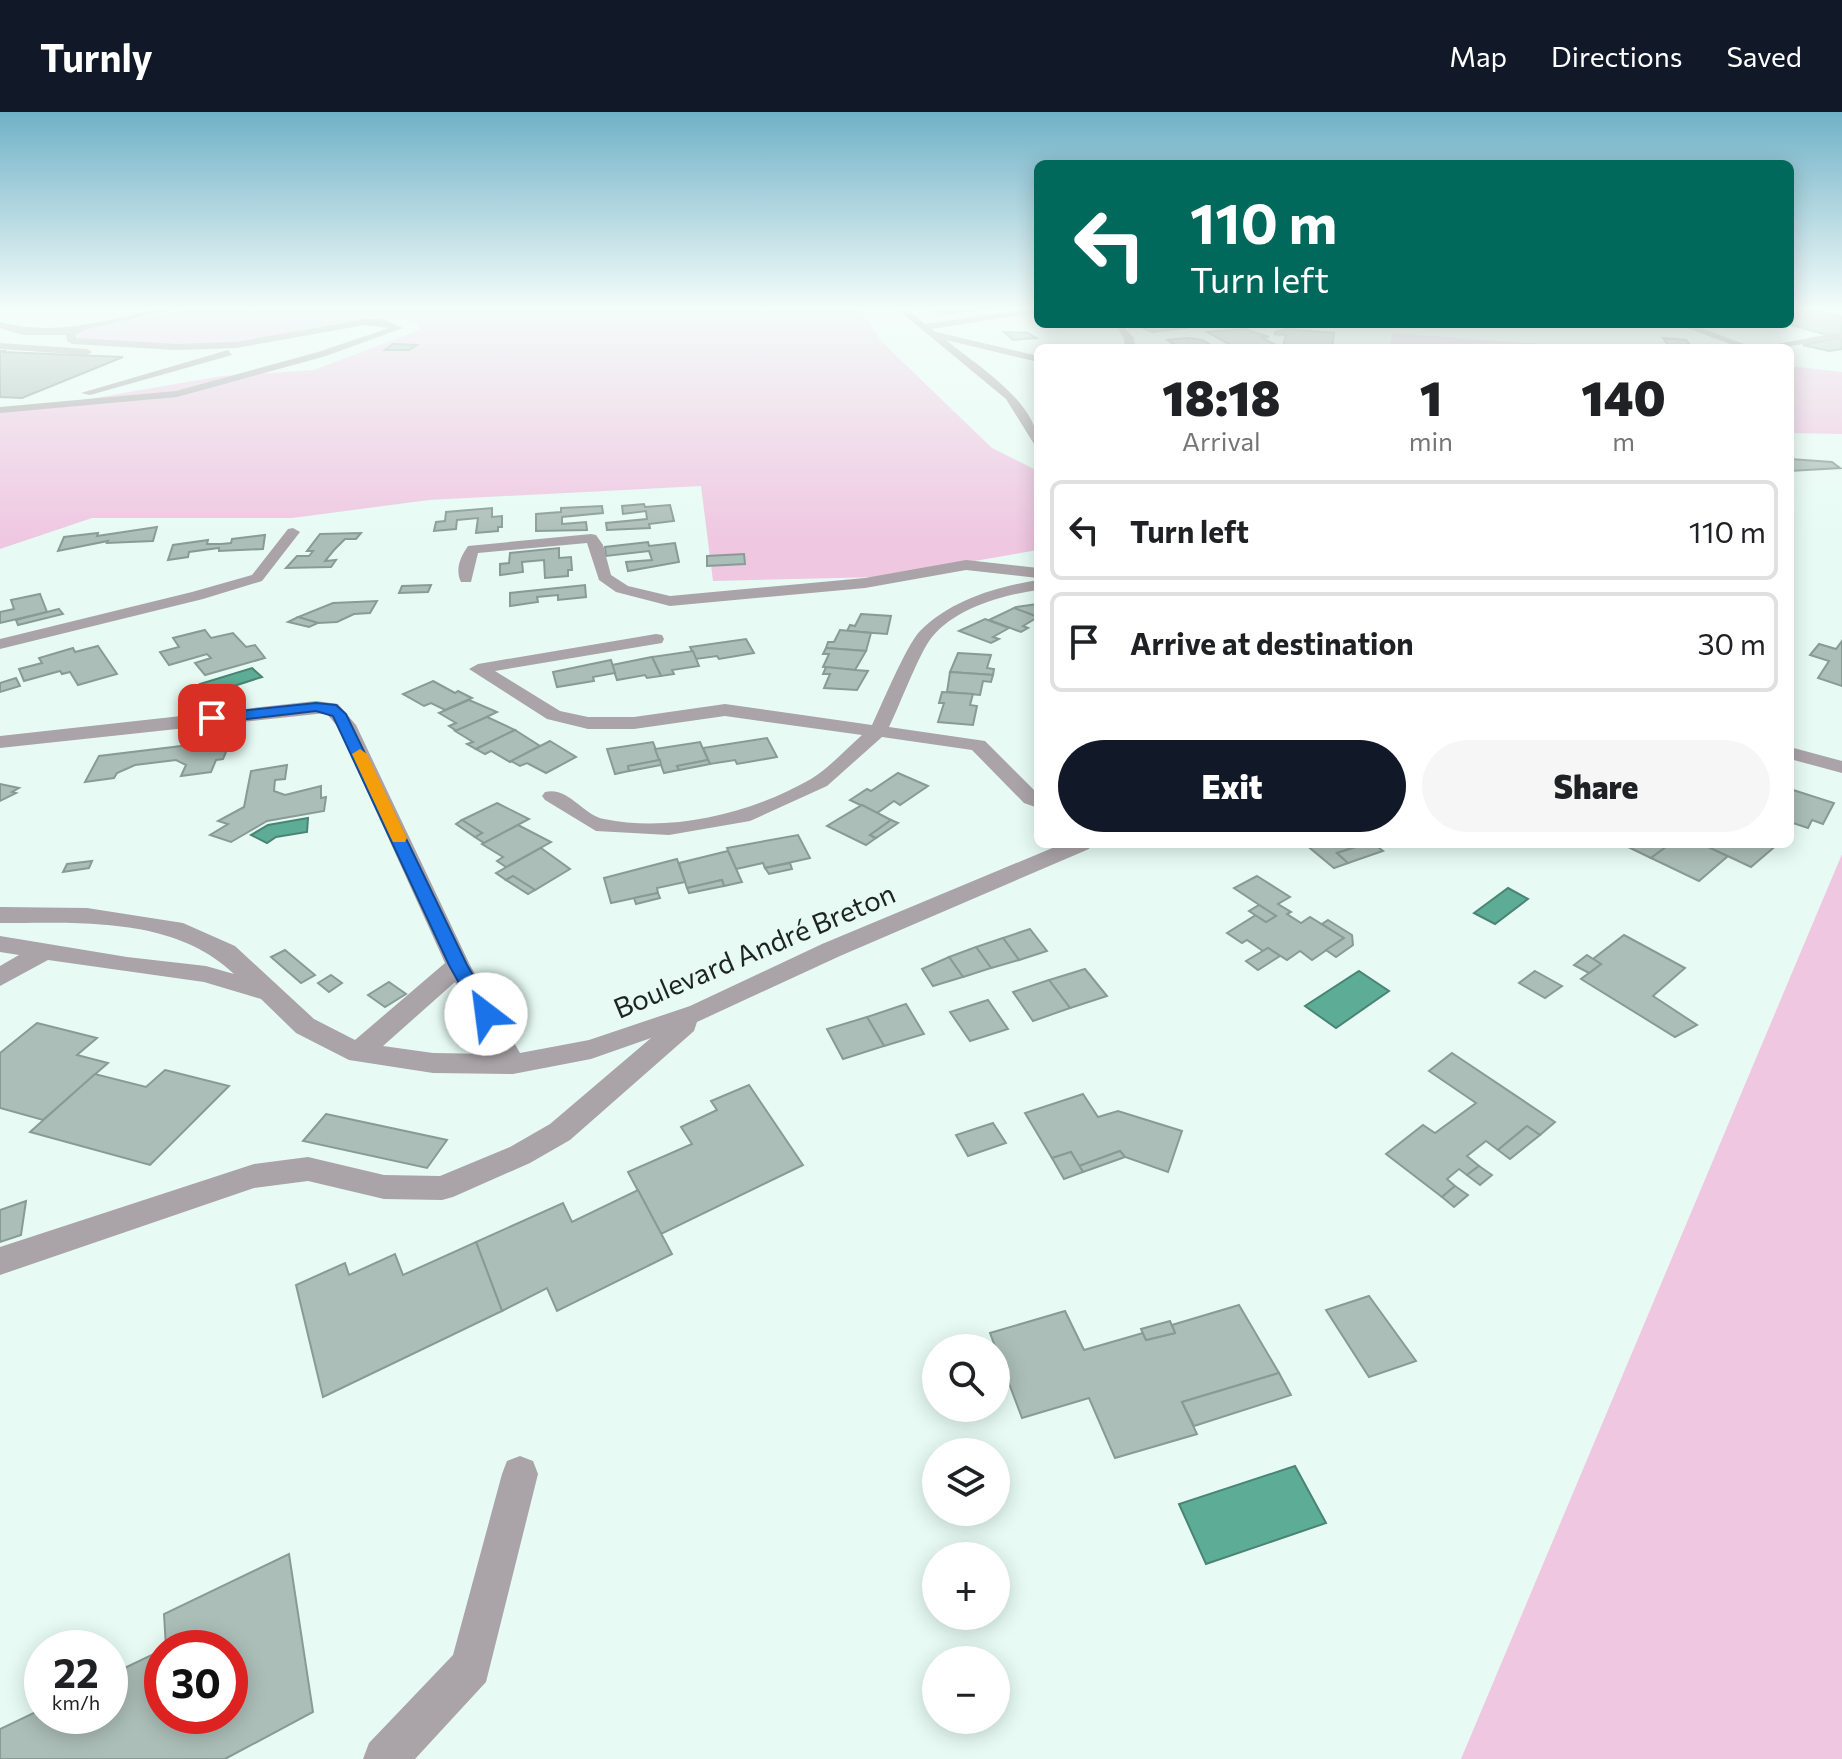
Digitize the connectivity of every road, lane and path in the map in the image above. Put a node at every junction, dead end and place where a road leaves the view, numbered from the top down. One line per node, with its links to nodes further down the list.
1 (115, 385): 4 (street)
2 (210, 385): 5 (street)
3 (995, 385): 6 (street)
4 (0, 401)
5 (0, 410)
6 (1034, 435)
7 (293, 532): 12 (street)
8 (1034, 573): 9 (street)
9 (466, 579)
10 (1034, 586): 13 (street)
11 (656, 639): 13 (street)
12 (0, 644)
13 (878, 731): 17 (street); 18 (street)
14 (0, 742): 24 (street)
15 (1794, 754): 16 (street)
16 (1842, 767)
17 (552, 796)
18 (1034, 800)
19 (1072, 848): 27 (street, Boulevard André Breton)
20 (8, 915): 21 (street, Boulevard André Breton); 22 (street)
21 (87, 916): 22 (street); 26 (street, Boulevard André Breton)
22 (40, 941): 23 (street, Boulevard André Breton); 25 (street); 26 (street, Boulevard André Breton)
23 (0, 942)
24 (458, 965): 28 (street); 29 (street)
25 (0, 977)
26 (266, 993): 28 (street, Boulevard André Breton)
27 (699, 1012): 29 (street, Boulevard André Breton); 30 (street)
28 (358, 1053): 29 (street, Boulevard André Breton)
29 (513, 1064)
30 (0, 1261)
31 (520, 1474): 32 (street)
32 (385, 1759)

